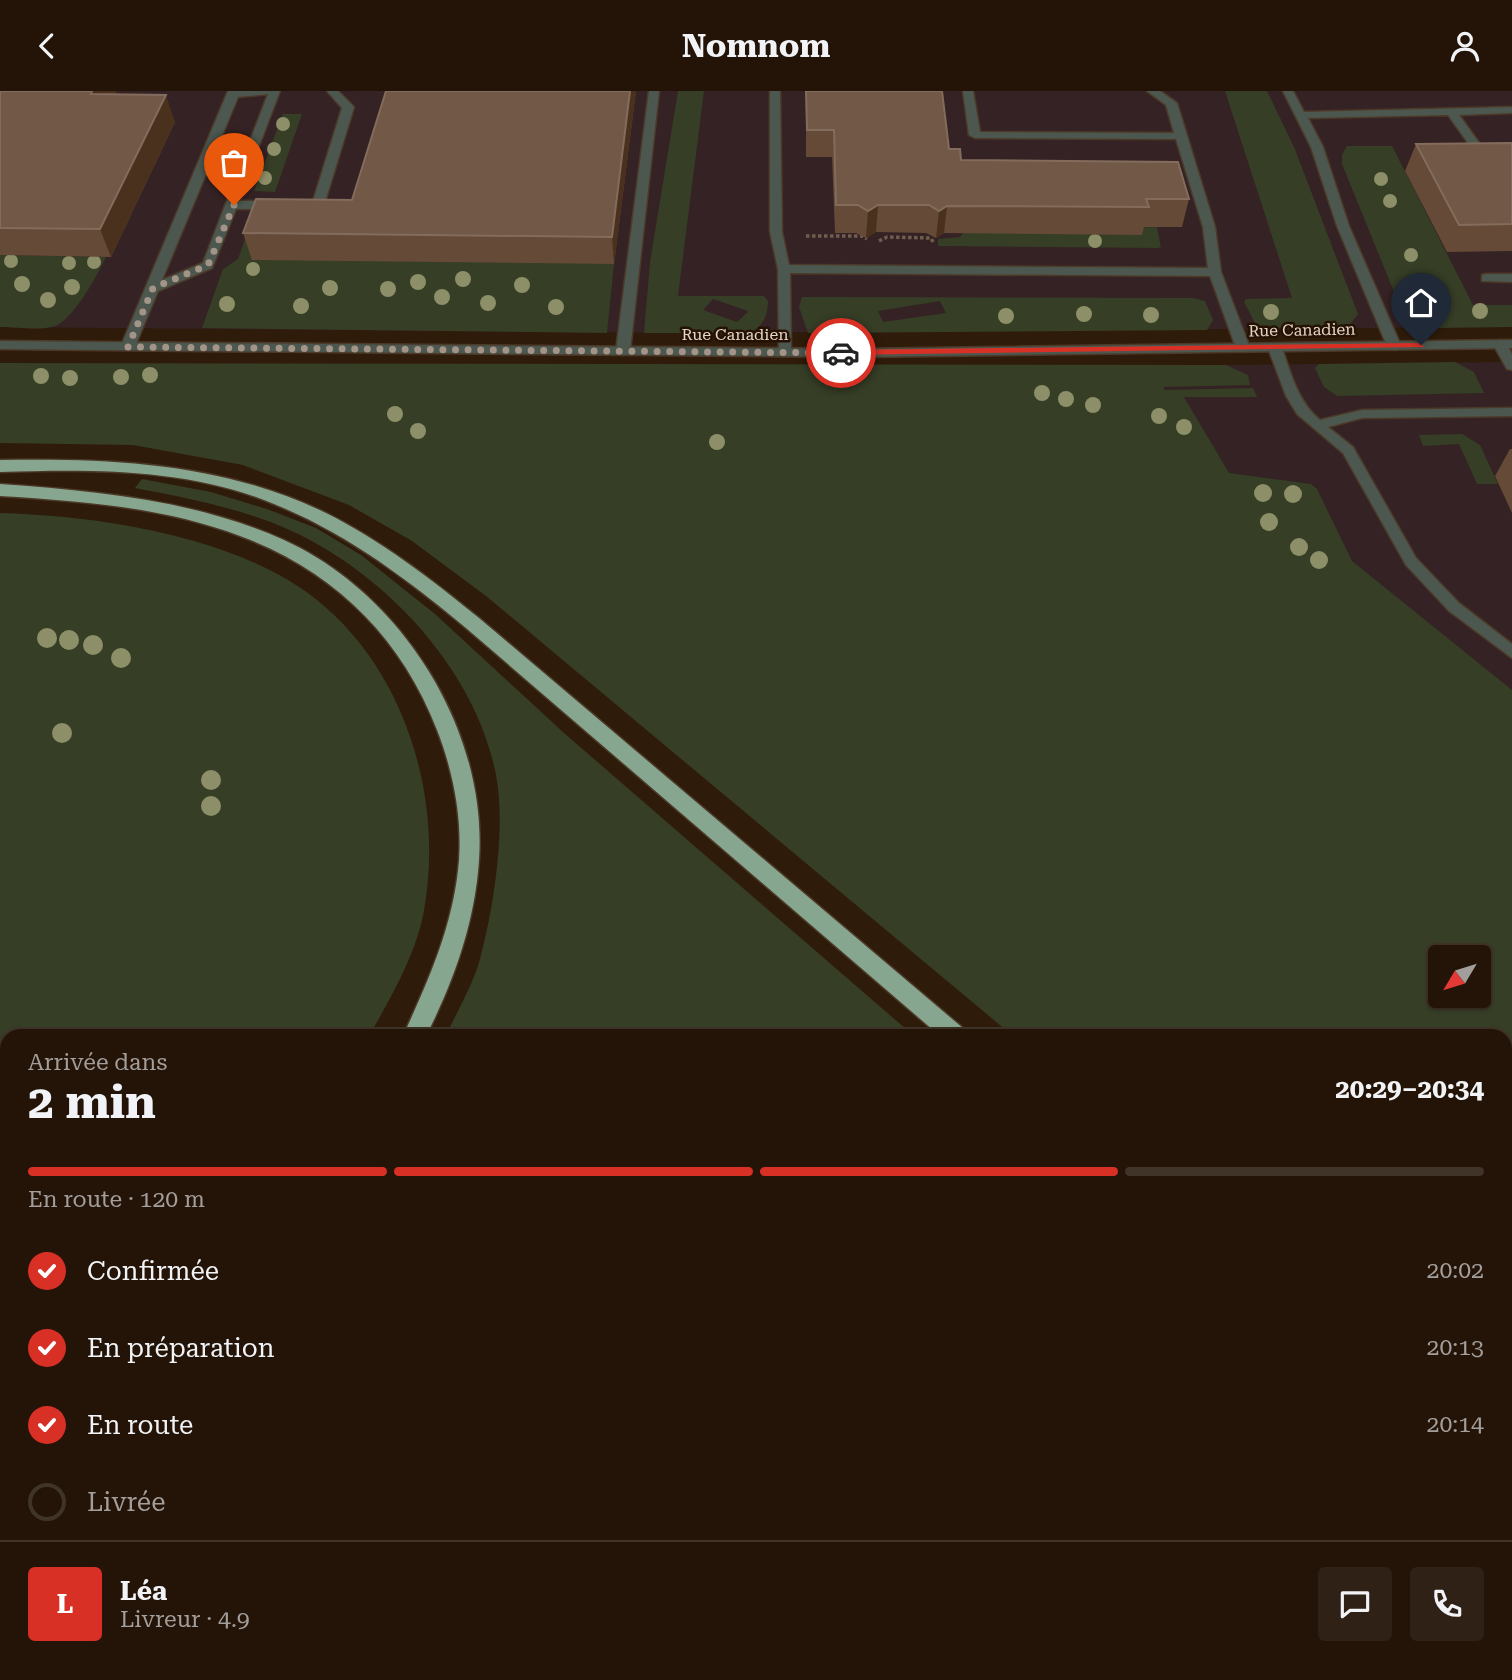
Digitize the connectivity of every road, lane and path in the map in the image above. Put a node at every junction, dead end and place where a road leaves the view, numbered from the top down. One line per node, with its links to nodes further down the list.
1 (269, 91): 9 (street)
2 (275, 91): 15 (street)
3 (332, 91): 15 (street)
4 (653, 91): 29 (street)
5 (775, 91): 18 (street)
6 (968, 91): 13 (street)
7 (1152, 91): 13 (street)
8 (1289, 91): 12 (street)
9 (234, 93): 22 (street)
10 (1512, 110): 11 (street)
11 (1452, 112): 12 (street); 14 (street)
12 (1301, 115): 25 (street)
13 (1181, 136): 19 (street)
14 (1493, 170)
15 (234, 205): 22 (street)
16 (830, 236): 17 (path)
17 (934, 246)
18 (783, 269): 19 (street); 30 (street)
19 (1215, 272): 27 (street)
20 (1486, 278): 21 (street)
21 (1512, 278)
22 (153, 288): 26 (street)
23 (1506, 344): 25 (street, Rue Canadien); 31 (street)
24 (0, 345): 26 (street, Rue Canadien)
25 (1394, 346): 28 (street, Rue Canadien)
26 (128, 347): 29 (street, Rue Canadien)
27 (1242, 348): 28 (street, Rue Canadien); 30 (street, Rue Canadien)
28 (1275, 348): 33 (street)
29 (623, 351): 30 (street, Rue Canadien)
30 (784, 352)
31 (1512, 366)
32 (1512, 412): 33 (street)
33 (1318, 425): 36 (street)
34 (0, 467): 38 (highway)
35 (0, 490): 37 (highway)
36 (1512, 652)
37 (418, 1029)
38 (948, 1029)

